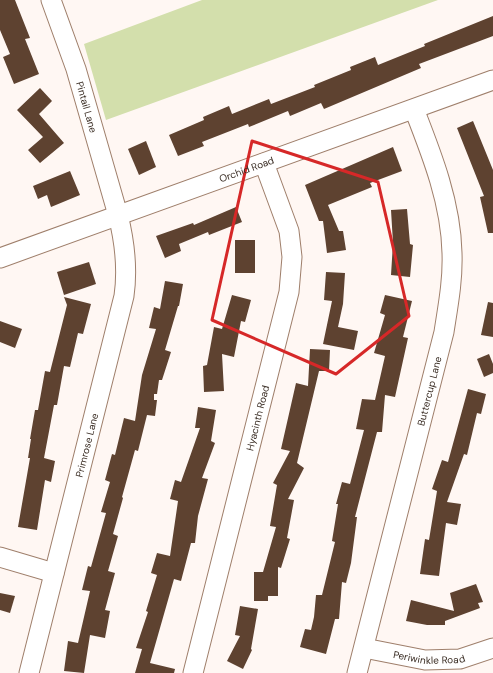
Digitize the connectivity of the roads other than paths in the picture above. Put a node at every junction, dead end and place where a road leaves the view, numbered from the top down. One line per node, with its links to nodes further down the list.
1 (51, 0): 5 (street, Pintail Lane)
2 (493, 80): 3 (street, Orchid Road)
3 (414, 109): 4 (street, Orchid Road); 9 (street, Buttercup Lane)
4 (264, 162): 5 (street, Orchid Road); 12 (street, Hyacinth Road)
5 (118, 215): 6 (street, Orchid Road); 8 (street, Primrose Lane)
6 (0, 258)
7 (0, 557): 8 (street)
8 (54, 573): 11 (street, Primrose Lane)
9 (364, 648): 10 (street, Periwinkle Road); 13 (street, Buttercup Lane)
10 (493, 648)
11 (29, 673)
12 (193, 673)
13 (357, 673)

